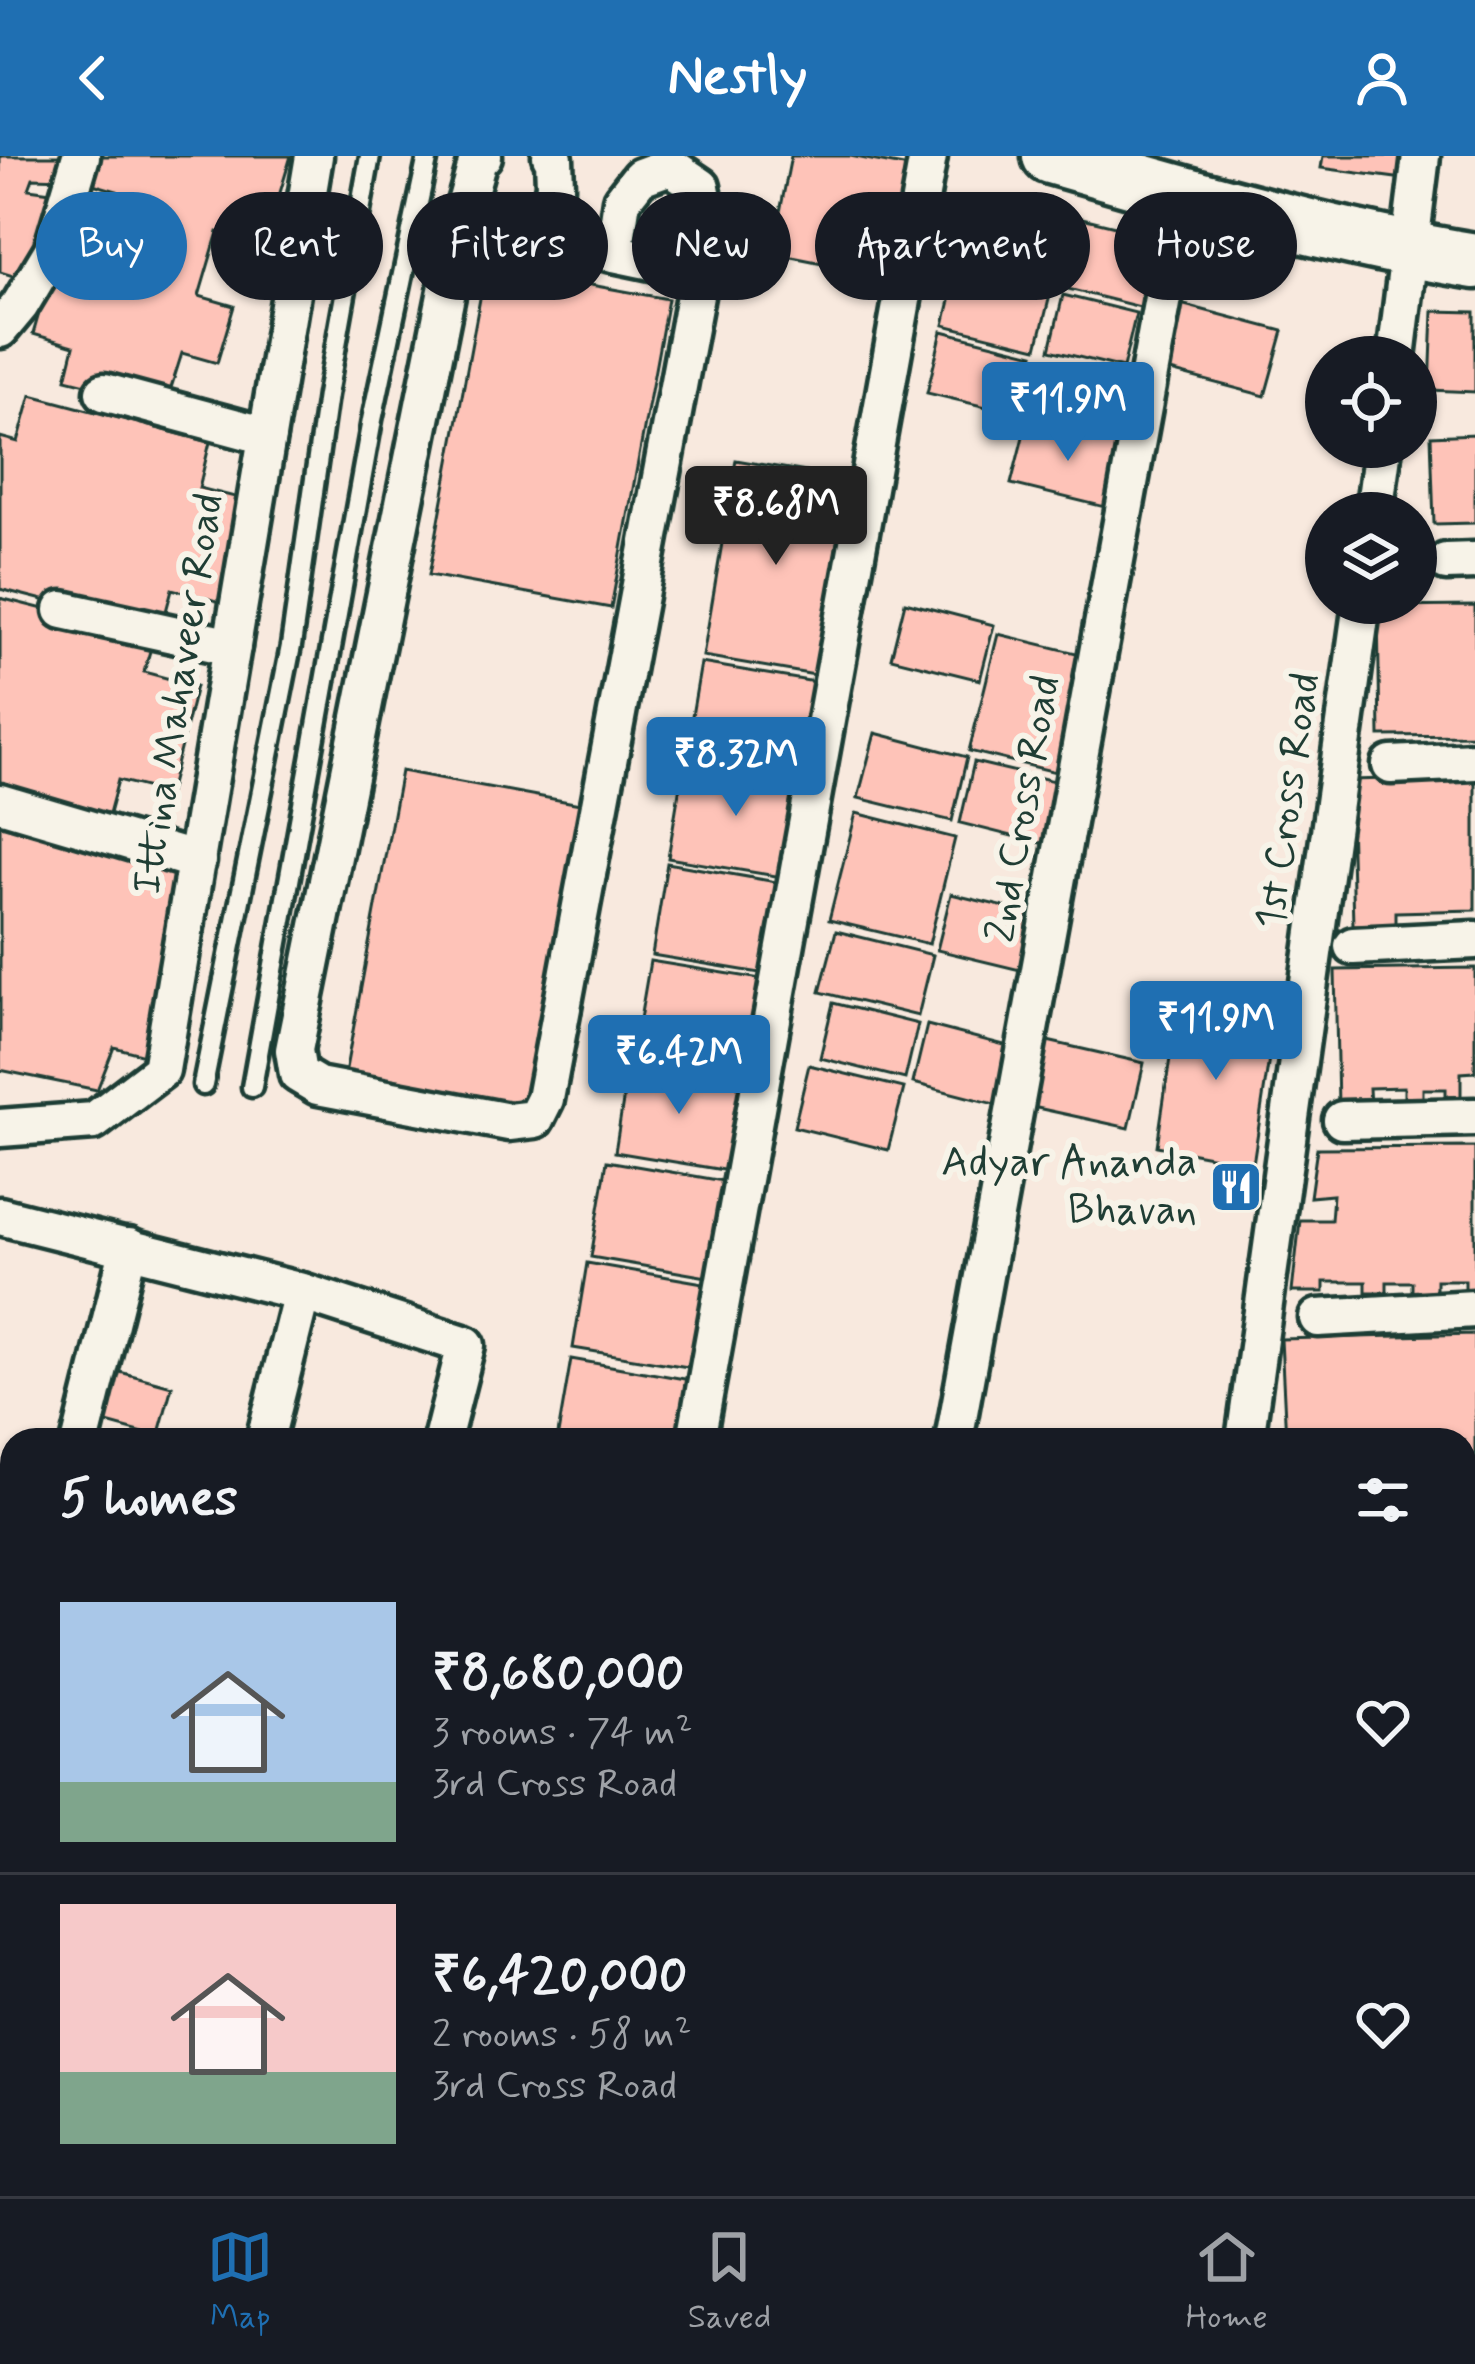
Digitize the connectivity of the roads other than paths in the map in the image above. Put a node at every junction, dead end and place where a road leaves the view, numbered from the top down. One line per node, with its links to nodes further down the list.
1 (81, 156): 24 (street)
2 (314, 156): 27 (street, Ittina Mahaveer Road)
3 (370, 156): 37 (lane)
4 (428, 156): 38 (lane)
5 (483, 156): 11 (street)
6 (550, 156): 12 (street)
7 (928, 156): 50 (street)
8 (1050, 156): 14 (main road)
9 (1421, 156): 16 (street)
10 (671, 161): 13 (street); 18 (street)
11 (469, 192)
12 (553, 192)
13 (702, 192)
14 (1175, 192)
15 (1297, 223): 16 (main road)
16 (1410, 251): 20 (main road); 25 (street)
17 (608, 252): 18 (street)
18 (614, 253): 19 (street)
19 (632, 257)
20 (1475, 261)
21 (445, 300): 22 (street)
22 (694, 300)
23 (1163, 300): 51 (street, 2nd Cross Road)
24 (0, 329)
25 (1399, 336)
26 (104, 392): 27 (street)
27 (267, 436): 30 (street, Ittina Mahaveer Road)
28 (63, 610): 30 (street)
29 (1359, 624): 52 (street, 1st Cross Road)
30 (232, 647): 34 (street, Ittina Mahaveer Road)
31 (1475, 761): 32 (street)
32 (1391, 764)
33 (0, 803): 34 (street)
34 (197, 861): 41 (street, Ittina Mahaveer Road)
35 (1475, 940): 36 (street)
36 (1353, 946)
37 (203, 1084)
38 (252, 1087)
39 (1475, 1118): 40 (street)
40 (1342, 1120)
41 (0, 1128)
42 (0, 1216): 43 (street)
43 (129, 1247): 44 (street); 47 (street)
44 (302, 1292): 48 (street); 49 (street)
45 (1475, 1309): 46 (street)
46 (1318, 1318)
47 (84, 1428)
48 (268, 1428)
49 (445, 1428)
50 (698, 1428)
51 (956, 1428)
52 (1248, 1428)

